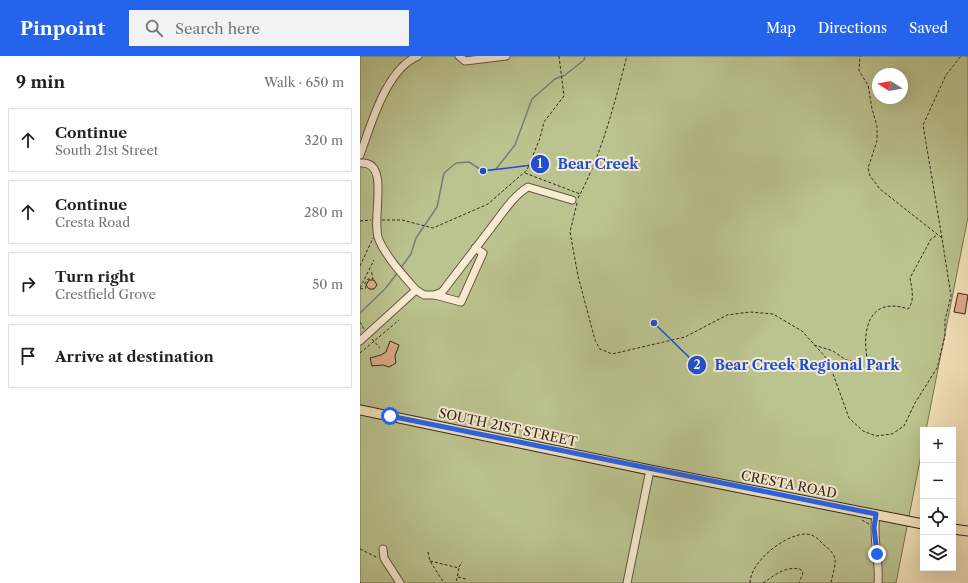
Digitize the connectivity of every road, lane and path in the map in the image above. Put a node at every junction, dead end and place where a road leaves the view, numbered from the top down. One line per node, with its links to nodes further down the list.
1 (418, 56): 8 (street)
2 (459, 56): 3 (street)
3 (506, 56)
4 (558, 56): 10 (path)
5 (627, 56): 11 (path)
6 (860, 56): 16 (path)
7 (961, 56): 17 (path)
8 (360, 155)
9 (360, 163): 13 (street)
10 (524, 172): 11 (path); 13 (path)
11 (580, 194): 27 (path)
12 (572, 200): 18 (street)
13 (376, 219): 14 (path); 15 (street)
14 (360, 221)
15 (377, 234): 20 (path); 23 (street)
16 (937, 235): 17 (path); 27 (path)
17 (942, 238): 27 (path)
18 (476, 248): 24 (street); 24 (street)
19 (374, 260): 21 (path)
20 (360, 266)
21 (370, 269): 22 (path); 22 (path)
22 (360, 289)
23 (416, 290): 24 (street); 26 (street)
24 (435, 295)
25 (399, 320): 28 (path)
26 (360, 341)
27 (814, 344)
28 (360, 353)
29 (360, 410): 30 (main road, SOUTH 21ST STREET)
30 (650, 470): 31 (main road, CRESTA ROAD); 49 (street)
31 (876, 514): 33 (main road, CRESTA ROAD); 34 (street)
32 (860, 518): 34 (path)
33 (920, 523)
34 (875, 524): 54 (street)
35 (956, 530): 36 (main road)
36 (968, 532)
37 (360, 549): 42 (path)
38 (384, 549): 42 (street)
39 (428, 552): 40 (path)
40 (430, 562): 43 (path); 47 (path)
41 (462, 562): 43 (path)
42 (387, 563): 46 (street)
43 (459, 568): 44 (path)
44 (457, 577): 45 (path); 48 (path)
45 (466, 579)
46 (400, 583)
47 (444, 583)
48 (456, 583)
49 (627, 583)
50 (750, 583): 53 (path)
51 (763, 583): 52 (path)
52 (799, 583)
53 (831, 583)
54 (878, 583)

